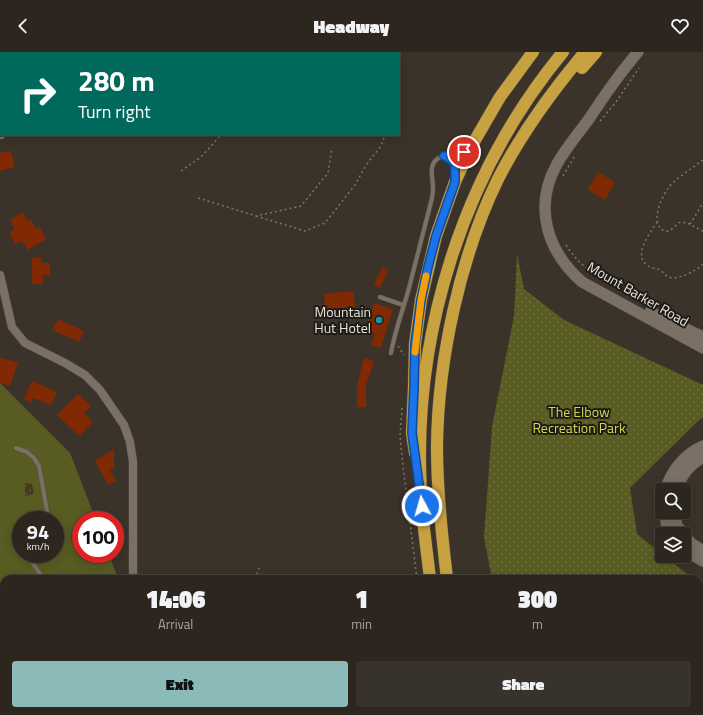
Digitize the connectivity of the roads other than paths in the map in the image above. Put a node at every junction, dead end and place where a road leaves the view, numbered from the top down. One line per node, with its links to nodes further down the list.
1 (533, 52): 7 (highway)
2 (563, 52): 21 (highway)
3 (585, 52): 9 (highway)
4 (596, 52): 9 (highway)
5 (638, 52): 15 (main road, Mount Barker Road)
6 (644, 52): 14 (main road, Mount Barker Road)
7 (471, 147): 8 (lane); 10 (highway)
8 (444, 156): 10 (lane); 13 (lane)
9 (498, 179): 31 (highway)
10 (455, 182): 21 (highway)
11 (0, 275): 29 (street)
12 (380, 297): 13 (lane)
13 (403, 305): 16 (lane)
14 (703, 337)
15 (703, 348)
16 (391, 353)
17 (703, 446): 20 (main road)
18 (16, 448): 22 (lane)
19 (703, 457): 20 (main road)
20 (676, 482)
21 (420, 491): 30 (highway)
22 (47, 511)
23 (691, 543): 24 (main road)
24 (703, 551)
25 (691, 554): 26 (main road)
26 (703, 561)
27 (32, 563): 28 (lane)
28 (41, 575)
29 (133, 575)
30 (430, 575)
31 (447, 575)

